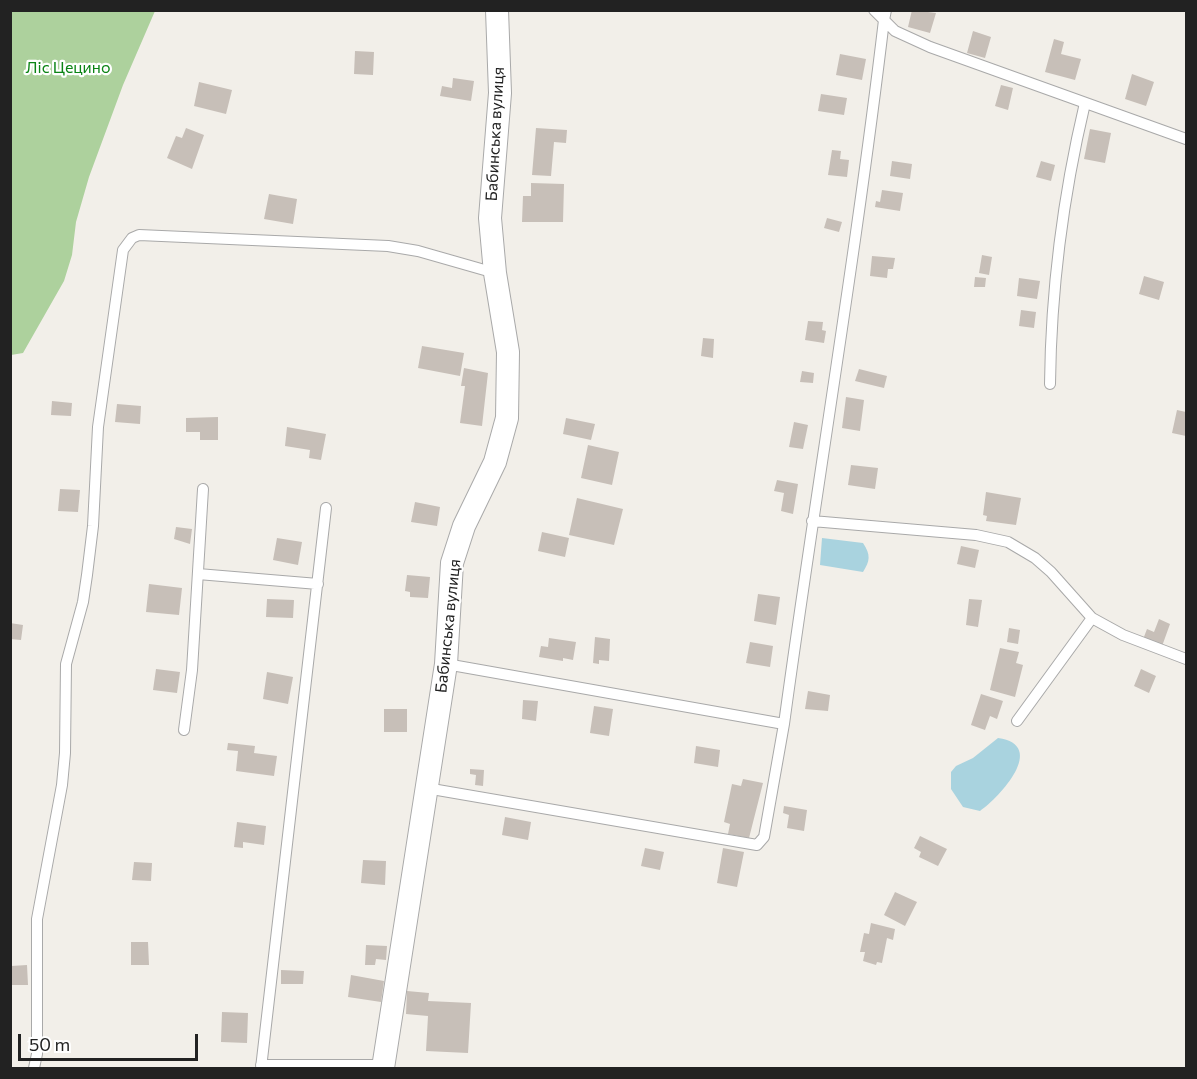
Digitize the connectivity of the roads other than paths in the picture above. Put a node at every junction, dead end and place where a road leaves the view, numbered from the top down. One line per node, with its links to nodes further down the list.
1 (497, 10): 6 (street, Бабинська вулиця)
2 (874, 10): 3 (lane)
3 (885, 16): 4 (lane); 10 (lane)
4 (1085, 103): 5 (lane); 7 (lane)
5 (1186, 139)
6 (495, 273): 15 (street, Бабинська вулиця); 22 (lane)
7 (1050, 384)
8 (204, 489): 11 (lane)
9 (326, 508): 12 (lane)
10 (812, 521): 13 (lane); 17 (lane)
11 (198, 574): 12 (lane); 18 (lane)
12 (318, 584): 20 (lane)
13 (1092, 618): 14 (lane); 16 (lane)
14 (1186, 659)
15 (446, 664): 17 (lane); 19 (street, Бабинська вулиця)
16 (1017, 721)
17 (784, 724): 19 (lane)
18 (184, 730)
19 (426, 788): 21 (street, Бабинська вулиця)
20 (261, 1067): 21 (lane)
21 (383, 1067)
22 (34, 1068)

